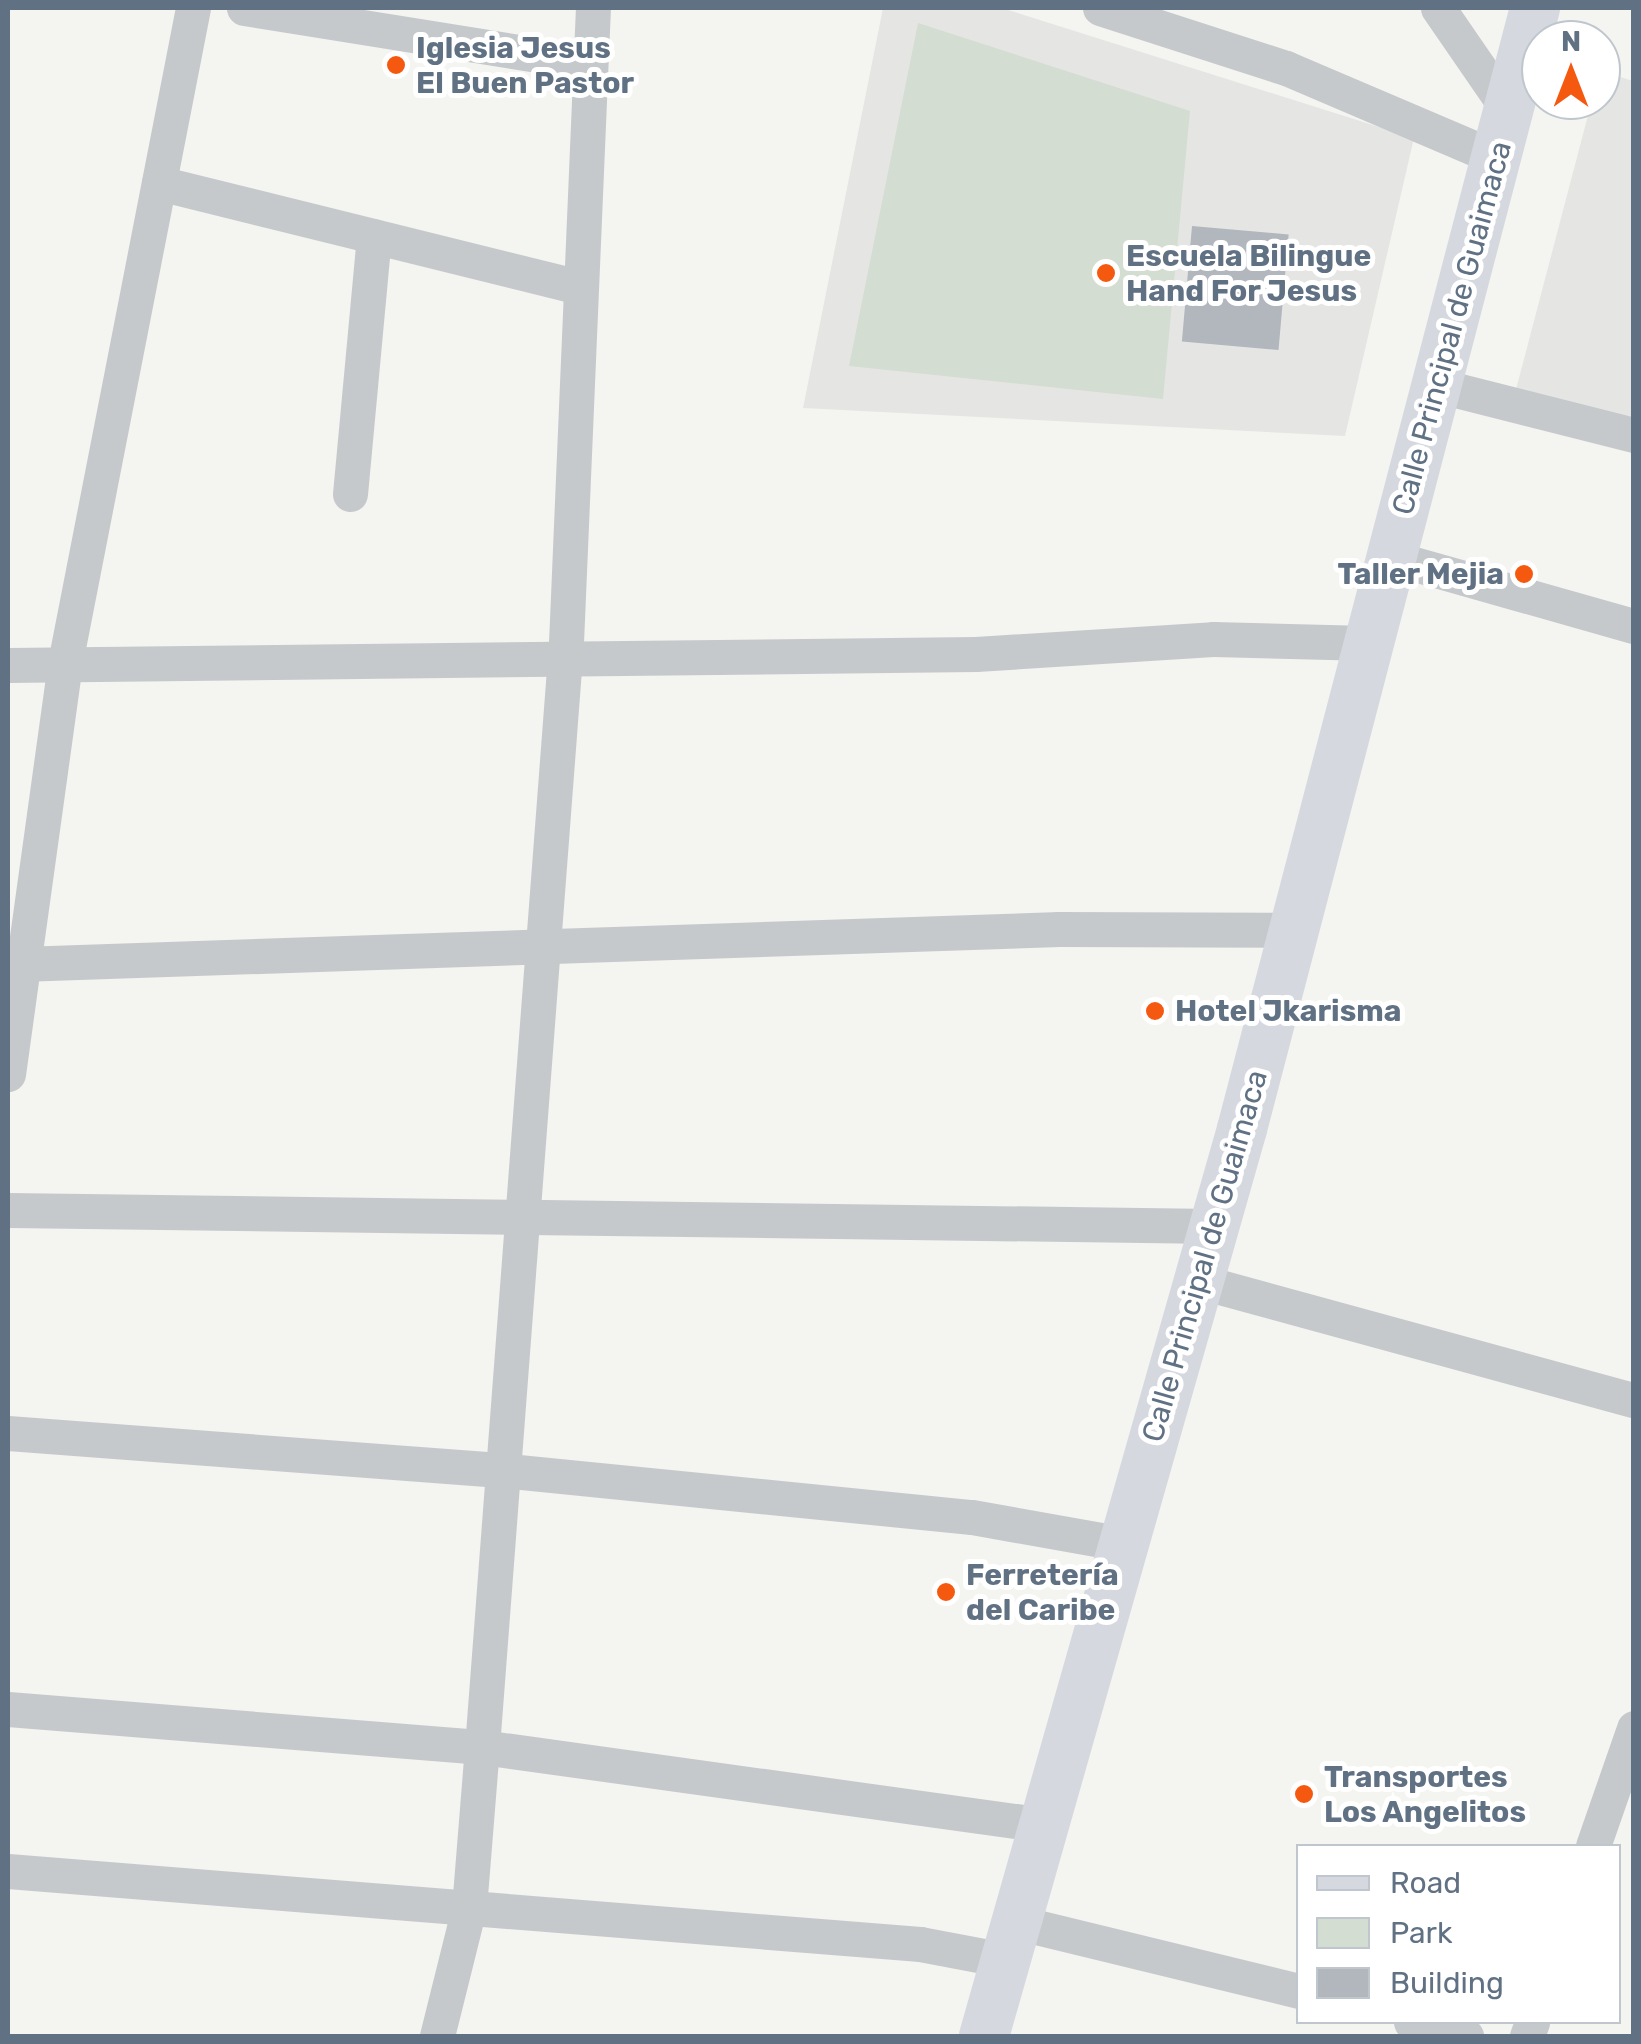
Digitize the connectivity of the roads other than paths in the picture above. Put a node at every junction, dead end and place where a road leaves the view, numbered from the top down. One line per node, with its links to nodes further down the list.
1 (193, 8): 10 (street)
2 (244, 8): 7 (street)
3 (593, 8): 7 (street)
4 (1100, 8): 9 (street)
5 (1438, 8): 8 (street)
6 (1534, 8): 8 (main road, Calle Principal de Guaimaca)
7 (588, 63): 12 (street)
8 (1508, 110): 9 (main road, Calle Principal de Guaimaca)
9 (1498, 158): 13 (main road, Calle Principal de Guaimaca)
10 (159, 183): 11 (street); 21 (street)
11 (374, 236): 12 (street); 15 (street)
12 (580, 287): 19 (street)
13 (1436, 385): 14 (street); 16 (main road, Calle Principal de Guaimaca)
14 (1634, 435)
15 (350, 494)
16 (1392, 558): 17 (street); 18 (main road, Calle Principal de Guaimaca)
17 (1634, 626)
18 (1368, 643): 19 (street); 22 (main road, Calle Principal de Guaimaca)
19 (565, 658): 21 (street); 23 (street)
20 (8, 666): 21 (street)
21 (64, 668): 24 (street)
22 (1294, 930): 23 (street); 28 (main road, Calle Principal de Guaimaca)
23 (540, 947): 24 (street); 27 (street)
24 (20, 964): 25 (street)
25 (8, 1074)
26 (8, 1210): 27 (street)
27 (520, 1221): 28 (street); 32 (street)
28 (1214, 1226): 29 (main road, Calle Principal de Guaimaca)
29 (1198, 1281): 30 (street); 33 (main road, Calle Principal de Guaimaca)
30 (1634, 1400)
31 (8, 1433): 32 (street)
32 (500, 1470): 33 (street); 36 (street)
33 (1124, 1544): 37 (main road, Calle Principal de Guaimaca)
34 (8, 1709): 36 (street)
35 (1634, 1728): 38 (street)
36 (482, 1747): 37 (street); 40 (street)
37 (1044, 1825): 41 (main road, Calle Principal de Guaimaca)
38 (1594, 1844)
39 (8, 1872): 40 (street)
40 (469, 1908): 41 (street); 44 (street)
41 (1011, 1941): 42 (street); 45 (main road, Calle Principal de Guaimaca)
42 (1296, 1991)
43 (1419, 2024): 46 (street)
44 (437, 2036)
45 (984, 2036)
46 (1466, 2036)

